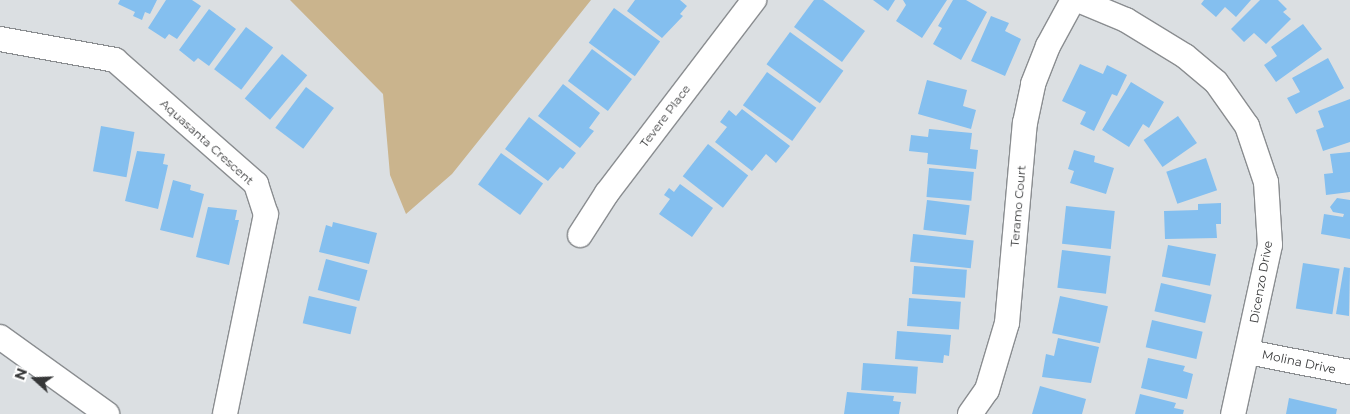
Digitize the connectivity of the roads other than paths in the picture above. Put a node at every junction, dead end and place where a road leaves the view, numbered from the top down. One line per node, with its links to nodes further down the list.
1 (754, 0): 5 (street, Tevere Place)
2 (1073, 0): 11 (street, Teramo Court)
3 (1078, 0): 7 (street, Dicenzo Drive)
4 (0, 39): 10 (street, Aquasanta Crescent)
5 (580, 235)
6 (0, 337): 9 (street)
7 (1248, 352): 8 (street, Molina Drive); 12 (street, Dicenzo Drive)
8 (1350, 372)
9 (107, 414)
10 (225, 414)
11 (970, 414)
12 (1232, 414)

